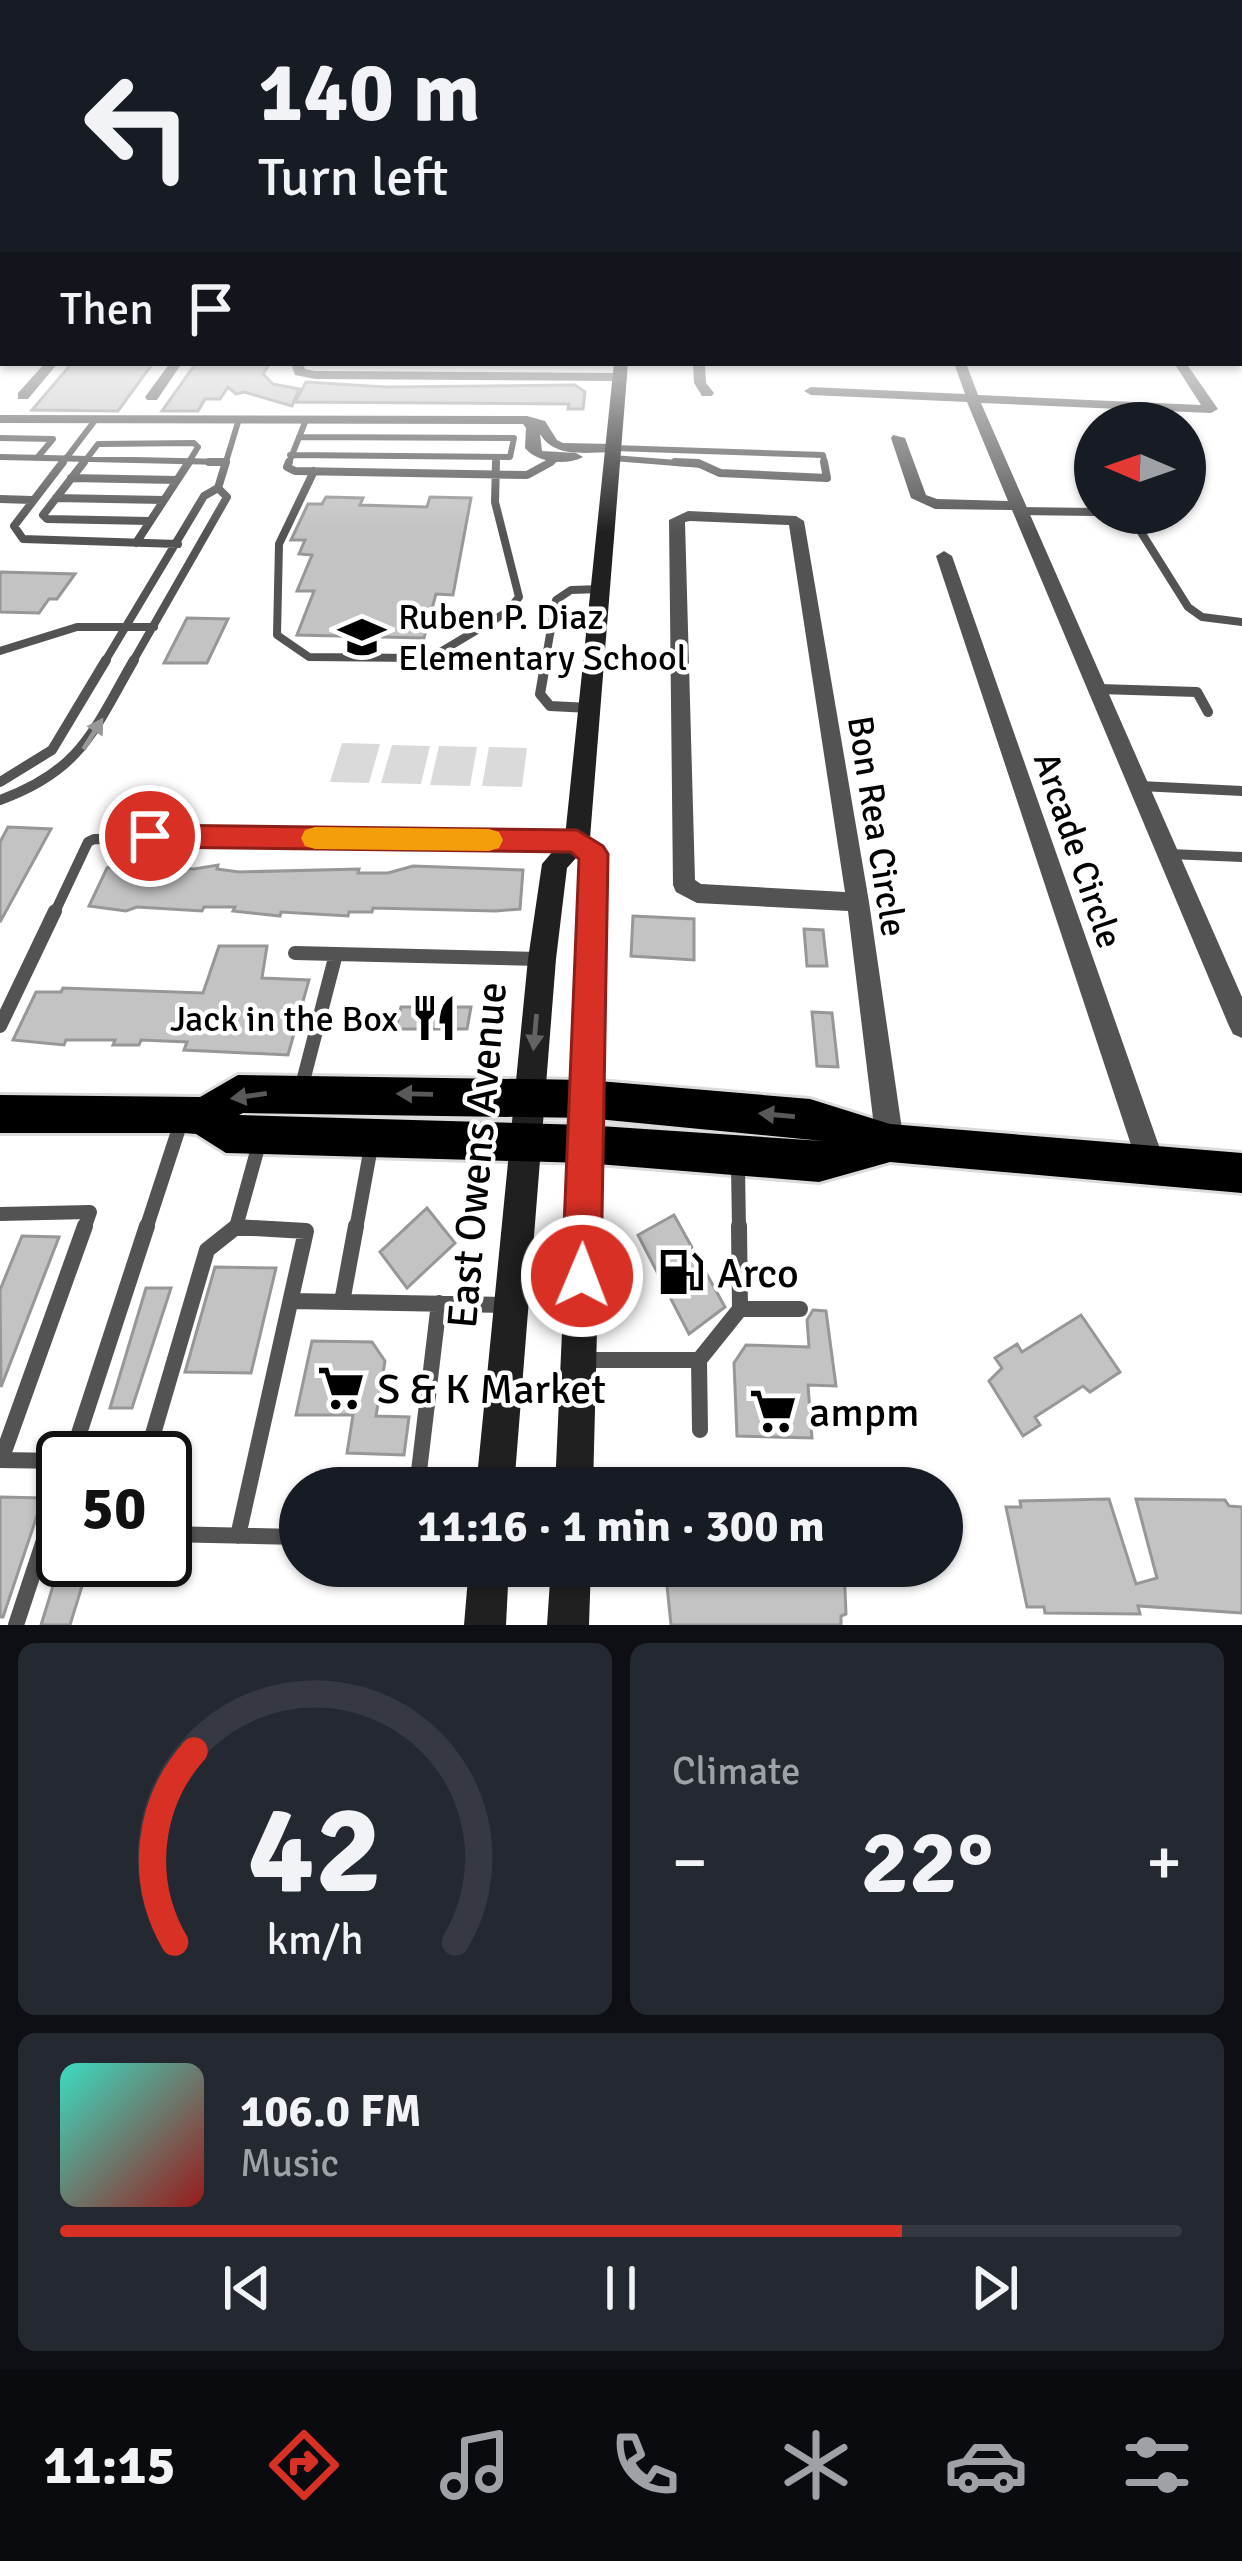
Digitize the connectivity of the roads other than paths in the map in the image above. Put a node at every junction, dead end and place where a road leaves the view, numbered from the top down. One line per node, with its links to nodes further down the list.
1 (35, 382): 9 (street)
2 (163, 382): 10 (street)
3 (619, 382): 20 (main road, East Owens Avenue)
4 (700, 382): 8 (street)
5 (967, 382): 11 (street)
6 (1193, 382): 11 (street)
7 (811, 392): 11 (street)
8 (707, 393)
9 (23, 396)
10 (152, 397)
11 (973, 400): 39 (street)
12 (0, 419): 13 (street)
13 (96, 419): 14 (street); 25 (lane)
14 (239, 419): 15 (street); 29 (lane)
15 (306, 420): 16 (street); 17 (lane)
16 (526, 421): 20 (street); 27 (street)
17 (298, 437): 21 (lane); 23 (lane)
18 (0, 438): 24 (lane)
19 (898, 438): 39 (street)
20 (613, 453): 20 (lane); 27 (street); 46 (main road, East Owens Avenue)
21 (290, 455): 23 (lane); 30 (lane)
22 (0, 457): 24 (lane)
23 (496, 457): 31 (lane)
24 (37, 458): 25 (lane)
25 (65, 458): 26 (lane); 37 (lane)
26 (86, 459): 28 (lane); 28 (lane); 32 (lane)
27 (556, 459): 31 (lane)
28 (189, 461): 29 (lane); 33 (lane)
29 (225, 462): 34 (lane)
30 (314, 471): 31 (lane); 31 (lane)
31 (494, 474)
32 (71, 478): 33 (lane); 35 (lane)
33 (177, 480): 38 (lane)
34 (218, 488): 44 (lane); 49 (lane)
35 (56, 498): 38 (lane); 41 (lane)
36 (0, 499): 37 (lane)
37 (32, 500): 43 (lane)
38 (164, 500): 41 (lane)
39 (1019, 508): 40 (lane); 51 (street)
40 (1074, 511)
41 (150, 521): 43 (lane)
42 (1142, 534): 47 (lane)
43 (136, 543): 44 (lane)
44 (178, 544): 48 (lane)
45 (944, 556): 78 (street, Arcade Circle)
46 (601, 589): 52 (main road, East Owens Avenue); 52 (lane)
47 (1242, 622)
48 (128, 626): 49 (lane); 50 (lane); 54 (lane)
49 (154, 627): 57 (lane, one-way to 49)
50 (0, 651)
51 (1100, 689): 53 (lane); 55 (street)
52 (590, 708): 58 (main road, East Owens Avenue)
53 (1208, 712)
54 (0, 782)
55 (1140, 786): 56 (lane); 59 (street)
56 (1242, 791)
57 (0, 800)
58 (577, 841): 64 (main road, East Owens Avenue); 66 (lane); 69 (main road, East Owens Avenue)
59 (1169, 854): 60 (lane); 65 (street)
60 (1242, 857)
61 (858, 902): 61 (street, Bon Rea Circle); 75 (street, Bon Rea Circle)
62 (295, 953): 63 (lane)
63 (336, 955): 64 (lane); 67 (lane)
64 (542, 959): 68 (main road, East Owens Avenue, one-way to 68)
65 (1241, 1021)
66 (0, 1026)
67 (300, 1093): 68 (main road, one-way to 67); 71 (main road, one-way to 71)
68 (529, 1095): 69 (main road); 74 (main road, East Owens Avenue)
69 (587, 1099): 75 (main road, one-way to 69); 76 (main road, East Owens Avenue)
70 (0, 1114): 71 (main road)
71 (194, 1115): 72 (main road); 91 (lane)
72 (262, 1135): 73 (main road); 81 (lane)
73 (372, 1138): 74 (main road); 83 (lane)
74 (524, 1142): 76 (main road); 85 (main road, East Owens Avenue)
75 (890, 1143): 77 (main road); 78 (main road)
76 (585, 1144): 77 (main road); 88 (main road, East Owens Avenue)
77 (738, 1156): 86 (lane)
78 (1152, 1166): 79 (main road)
79 (1242, 1173)
80 (2, 1218): 94 (lane)
81 (236, 1227): 82 (lane); 92 (lane)
82 (292, 1300): 83 (lane); 99 (lane)
83 (342, 1302): 84 (lane)
84 (439, 1303): 85 (lane); 95 (lane)
85 (509, 1305): 96 (main road, East Owens Avenue)
86 (740, 1309): 87 (lane); 89 (lane)
87 (800, 1309)
88 (580, 1360): 89 (lane); 97 (main road, East Owens Avenue)
89 (699, 1360): 90 (lane)
90 (700, 1430)
91 (77, 1431)
92 (154, 1431)
93 (36, 1459): 94 (lane)
94 (0, 1460)
95 (419, 1467)
96 (497, 1467)
97 (575, 1467)
98 (192, 1535): 99 (lane)
99 (238, 1536): 100 (lane)
100 (279, 1537)
101 (36, 1565): 104 (lane)
102 (488, 1587): 105 (main road)
103 (570, 1587): 106 (main road)
104 (16, 1625)
105 (485, 1625)
106 (568, 1625)

